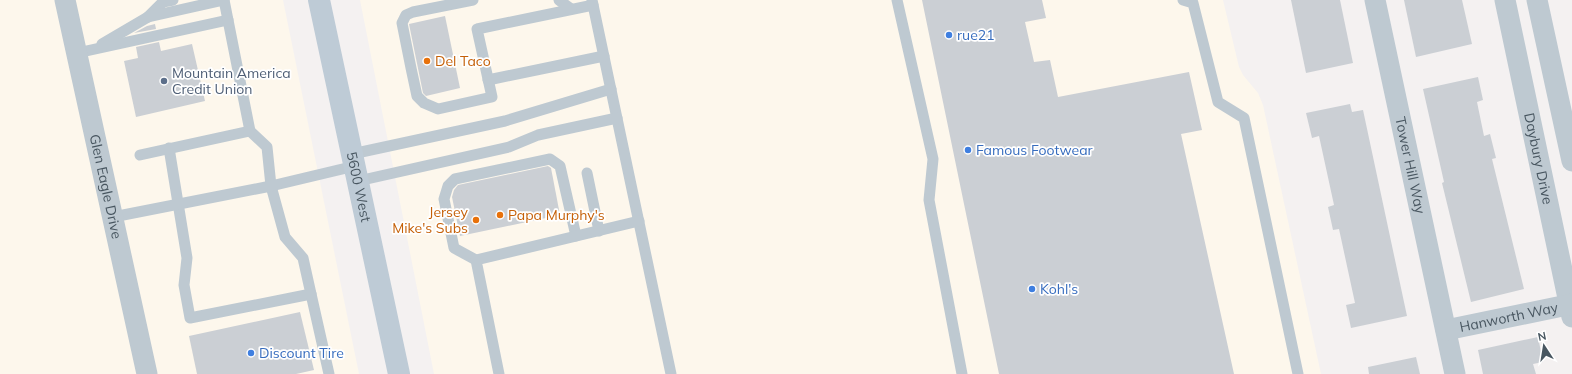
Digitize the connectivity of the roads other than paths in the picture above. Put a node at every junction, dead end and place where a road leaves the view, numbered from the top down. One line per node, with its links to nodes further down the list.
1 (65, 0): 16 (street, Glen Eagle Drive)
2 (173, 0): 14 (lane)
3 (224, 0): 14 (lane); 15 (lane)
4 (319, 0): 25 (main road, 5600 West)
5 (473, 0): 18 (lane)
6 (559, 0): 13 (lane)
7 (897, 0): 42 (lane)
8 (1183, 0): 43 (lane)
9 (1375, 0): 36 (street, Tower Hill Way)
10 (1505, 0): 35 (street, Daybury Drive)
11 (1537, 0): 24 (street)
12 (593, 2): 13 (lane); 17 (lane)
13 (571, 9): 18 (lane)
14 (148, 17): 16 (lane)
15 (228, 20): 16 (lane); 21 (lane)
16 (85, 51): 29 (street, Glen Eagle Drive)
17 (604, 56): 18 (lane); 19 (lane)
18 (488, 80)
19 (611, 89): 20 (lane); 25 (lane)
20 (617, 118): 25 (lane); 30 (lane)
21 (250, 131): 22 (lane); 27 (lane)
22 (169, 148): 23 (lane); 28 (lane)
23 (140, 155)
24 (1572, 161)
25 (355, 167): 27 (lane); 39 (main road, 5600 West)
26 (586, 173): 31 (lane)
27 (271, 186): 28 (lane); 34 (lane)
28 (177, 204): 29 (lane); 34 (lane)
29 (113, 217): 37 (street, Glen Eagle Drive)
30 (639, 221): 31 (lane); 41 (lane)
31 (599, 231): 32 (lane)
32 (576, 236): 33 (lane); 33 (lane)
33 (476, 260): 40 (lane)
34 (311, 294): 38 (lane)
35 (1571, 308): 36 (street, Hanworth Way)
36 (1446, 330): 44 (street, Tower Hill Way)
37 (147, 374)
38 (329, 374)
39 (399, 374)
40 (499, 374)
41 (671, 374)
42 (962, 374)
43 (1298, 374)
44 (1455, 374)

